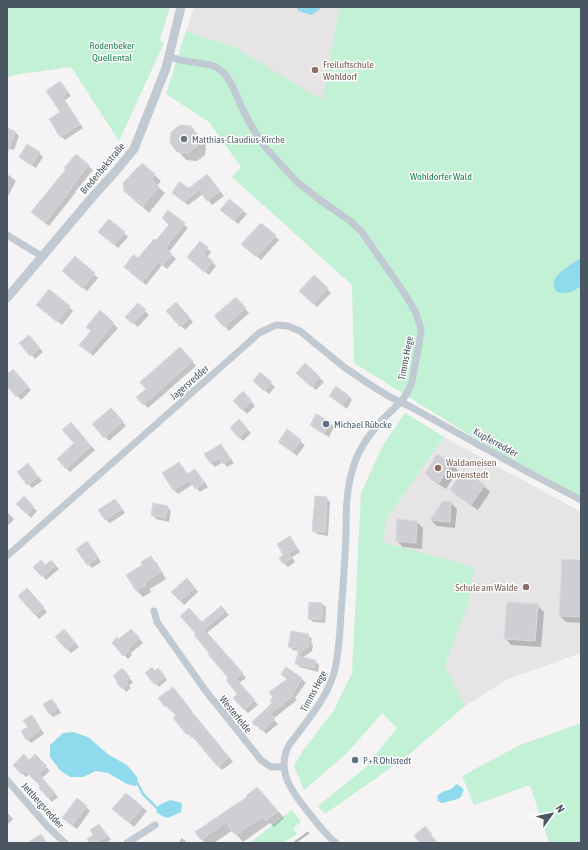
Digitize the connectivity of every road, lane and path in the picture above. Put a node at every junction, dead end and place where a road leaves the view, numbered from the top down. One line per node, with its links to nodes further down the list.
1 (181, 7): 2 (street, Bredenbekstraße)
2 (169, 57): 4 (street, Bredenbekstraße); 6 (street, Timms Hege)
3 (7, 235): 4 (street)
4 (43, 257): 5 (street, Bredenbekstraße)
5 (7, 298)
6 (400, 402): 7 (street, Kupferredder); 8 (street, Jagersredder); 10 (street, Timms Hege)
7 (581, 500)
8 (7, 556)
9 (154, 611): 10 (street, Westerfelde)
10 (284, 767): 15 (street)
11 (7, 780): 13 (street, Jettbergsredder)
12 (155, 825): 14 (street)
13 (65, 843)
14 (127, 843)
15 (336, 843)

